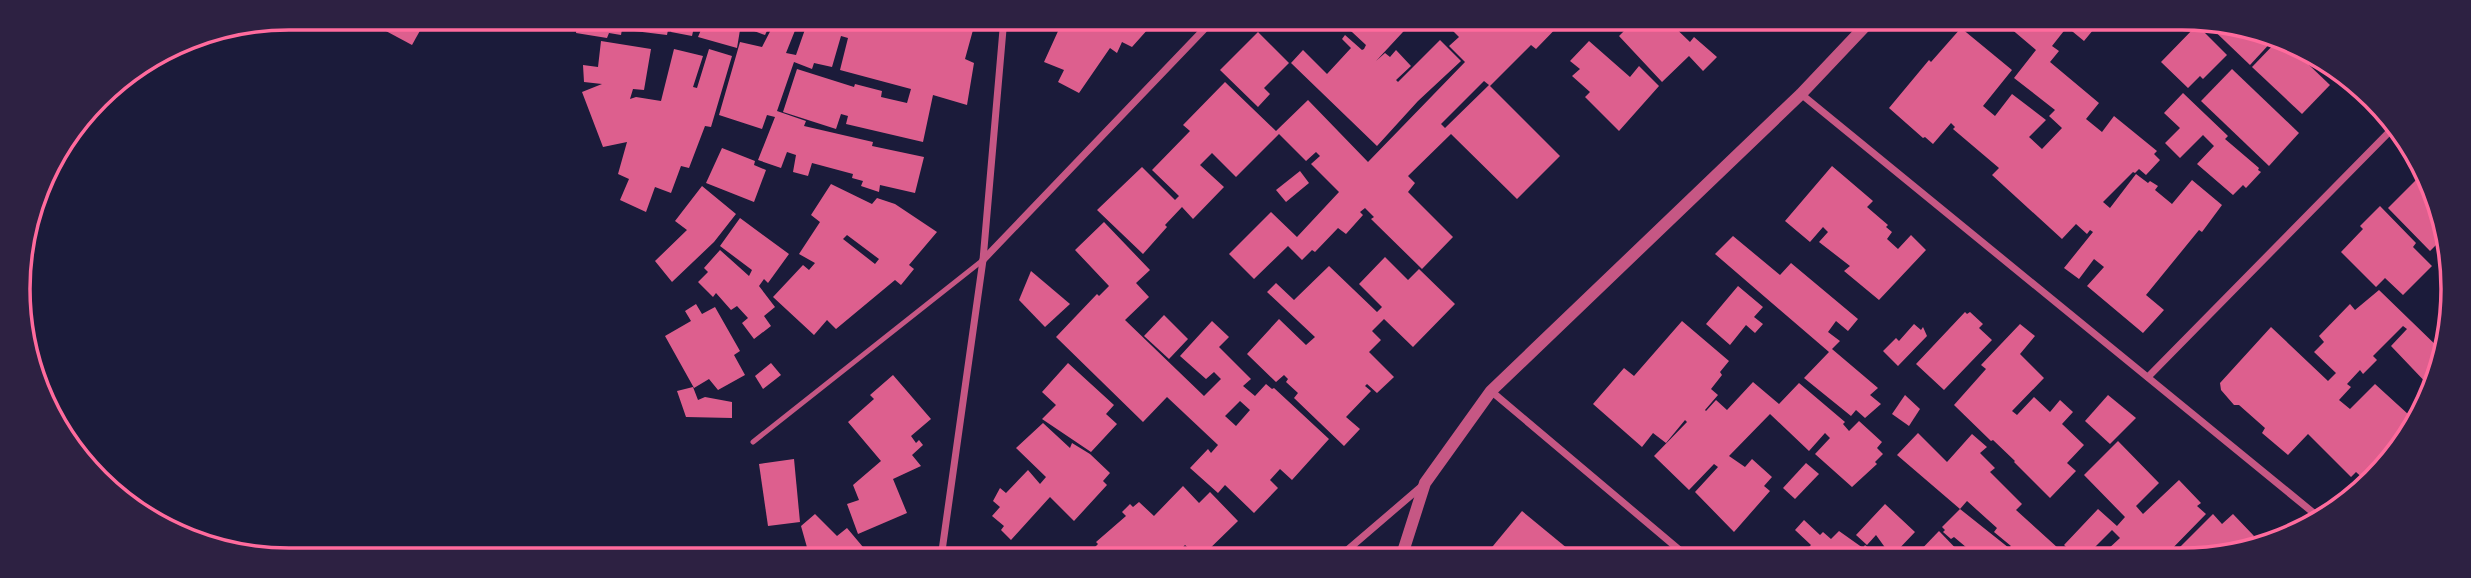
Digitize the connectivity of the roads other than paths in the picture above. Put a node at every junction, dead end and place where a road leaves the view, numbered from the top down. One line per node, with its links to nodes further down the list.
1 (1003, 30): 6 (street)
2 (1203, 30): 6 (street)
3 (1862, 30): 4 (street)
4 (1801, 94): 7 (street); 8 (street)
5 (2389, 132): 7 (street)
6 (983, 260): 9 (lane); 12 (street)
7 (2148, 377): 11 (street)
8 (1491, 391): 10 (street); 15 (street)
9 (753, 442)
10 (1425, 483): 13 (street); 14 (street)
11 (2314, 513)
12 (942, 548)
13 (1350, 548)
14 (1404, 548)
15 (1677, 548)

